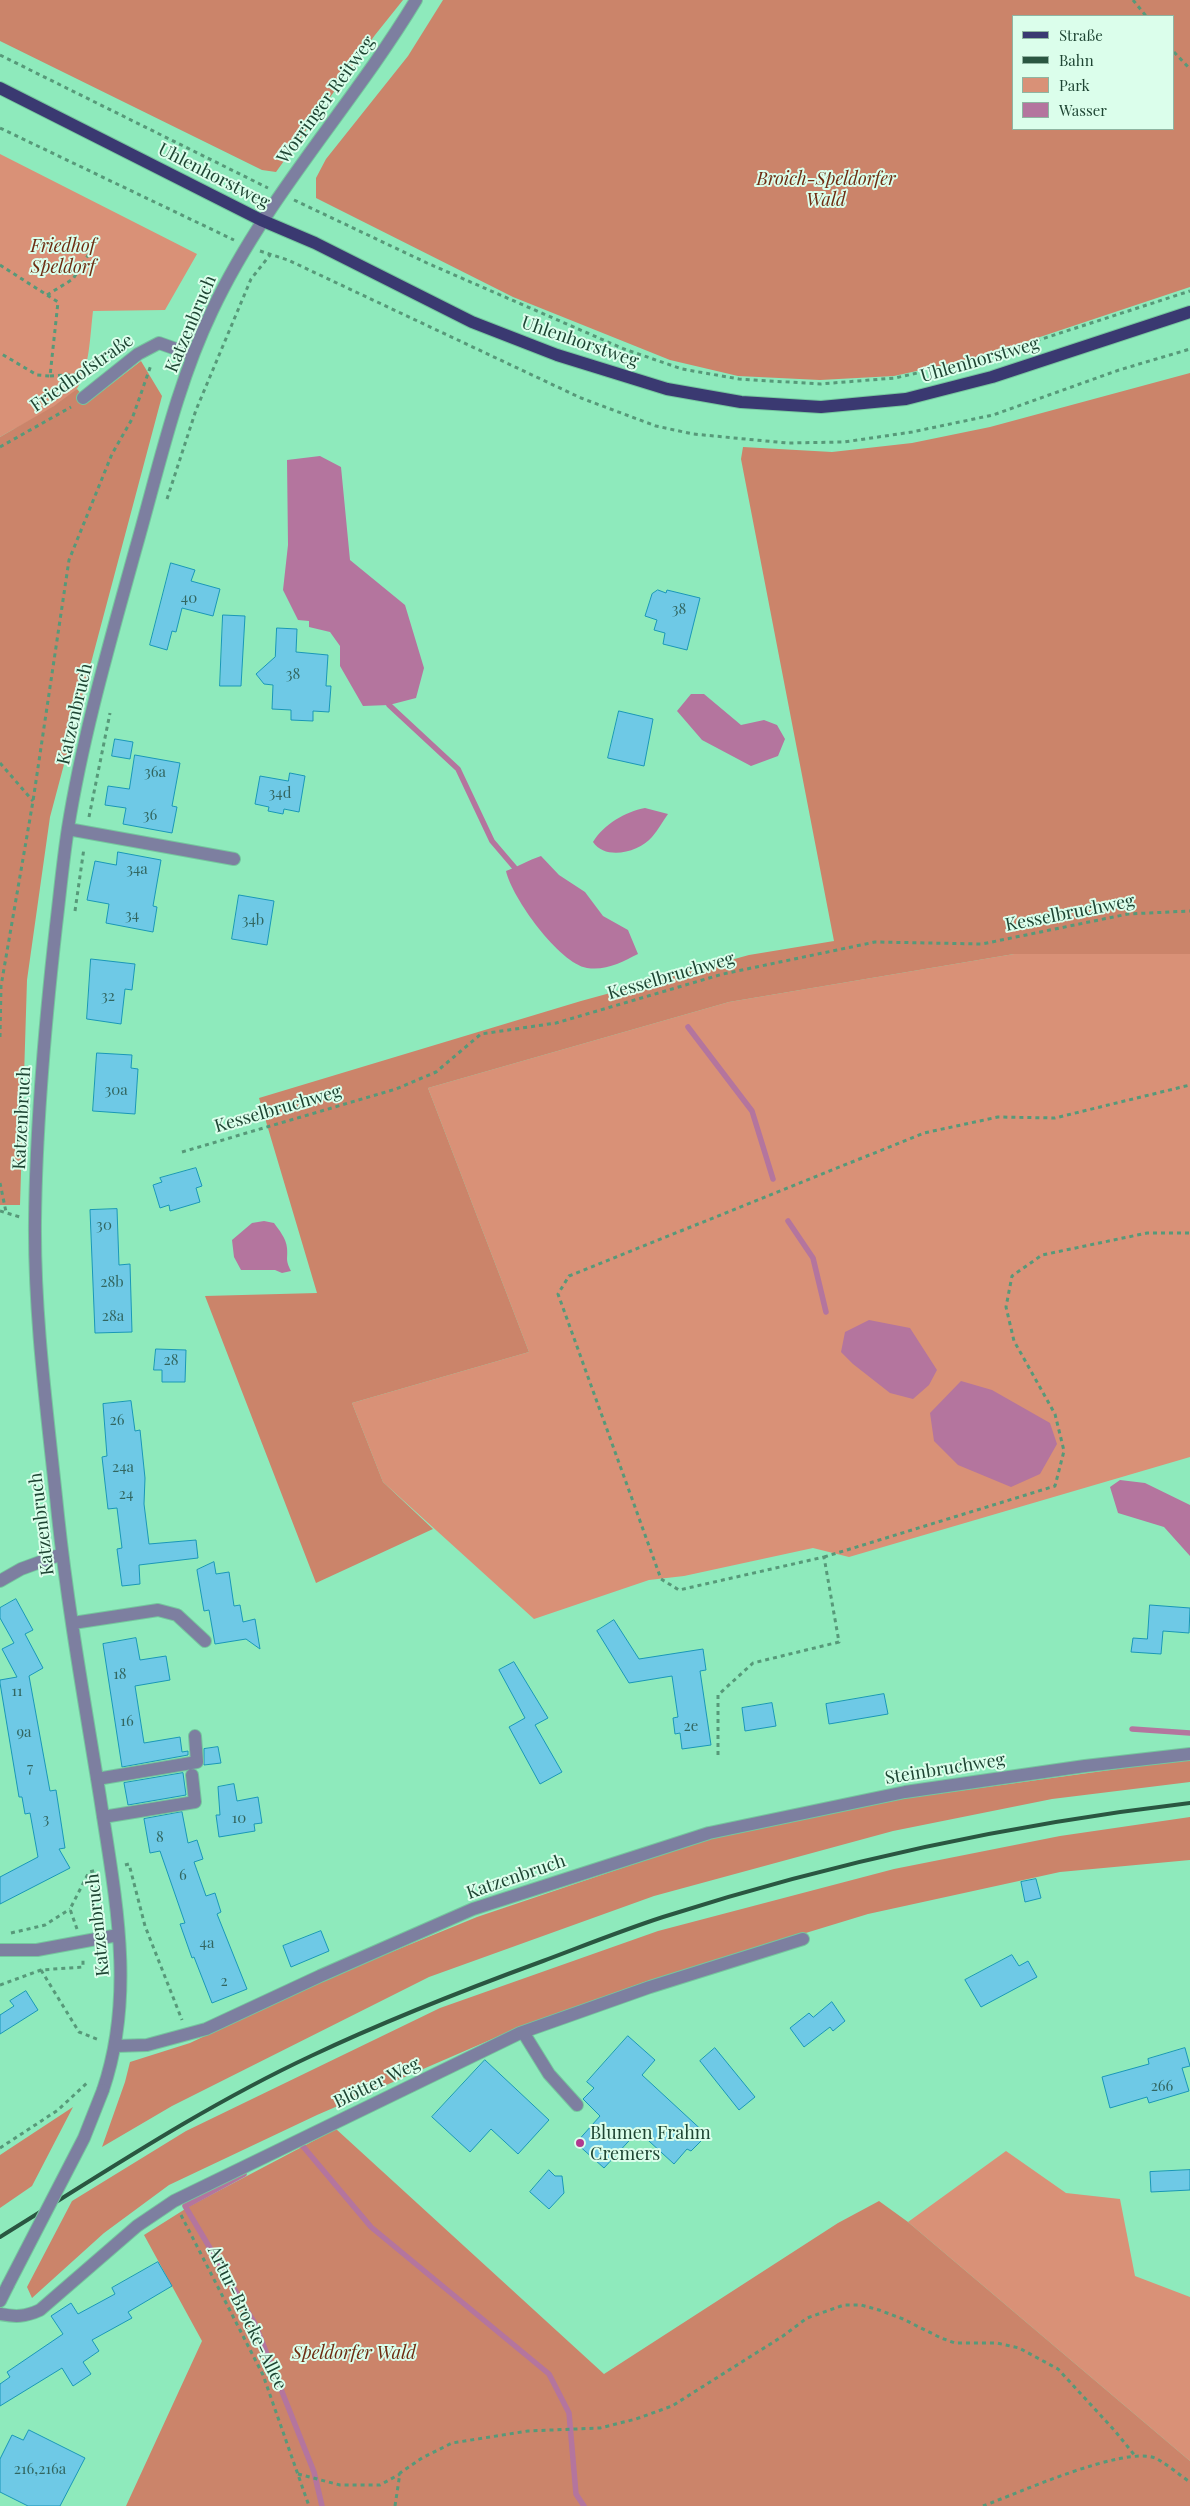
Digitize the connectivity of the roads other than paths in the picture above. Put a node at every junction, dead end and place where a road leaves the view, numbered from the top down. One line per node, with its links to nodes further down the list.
1 (416, 0): 3 (street, Worringer Reitweg)
2 (0, 88): 3 (main road, Uhlenhorstweg)
3 (261, 220): 4 (main road, Uhlenhorstweg); 5 (street, Katzenbruch)
4 (1190, 312)
5 (193, 354): 6 (street, Friedhofstraße); 7 (street, Katzenbruch)
6 (84, 398)
7 (68, 829): 8 (street); 9 (street, Katzenbruch)
8 (234, 859)
9 (62, 1554): 10 (street); 11 (street, Katzenbruch)
10 (0, 1581)
11 (73, 1623): 12 (street); 16 (street, Katzenbruch)
12 (205, 1641)
13 (195, 1736): 16 (street)
14 (1190, 1754): 18 (street, Steinbruchweg)
15 (192, 1775): 17 (street)
16 (97, 1779): 17 (street, Katzenbruch)
17 (103, 1817): 19 (street, Katzenbruch)
18 (709, 1833): 23 (street, Katzenbruch)
19 (118, 1935): 21 (street); 23 (street, Katzenbruch)
20 (803, 1939): 22 (street, Blötter Weg)
21 (0, 1950)
22 (523, 2032): 24 (street); 26 (street, Blötter Weg)
23 (116, 2046): 25 (street, Katzenbruch, bridge)
24 (577, 2105)
25 (0, 2301)
26 (0, 2314)

